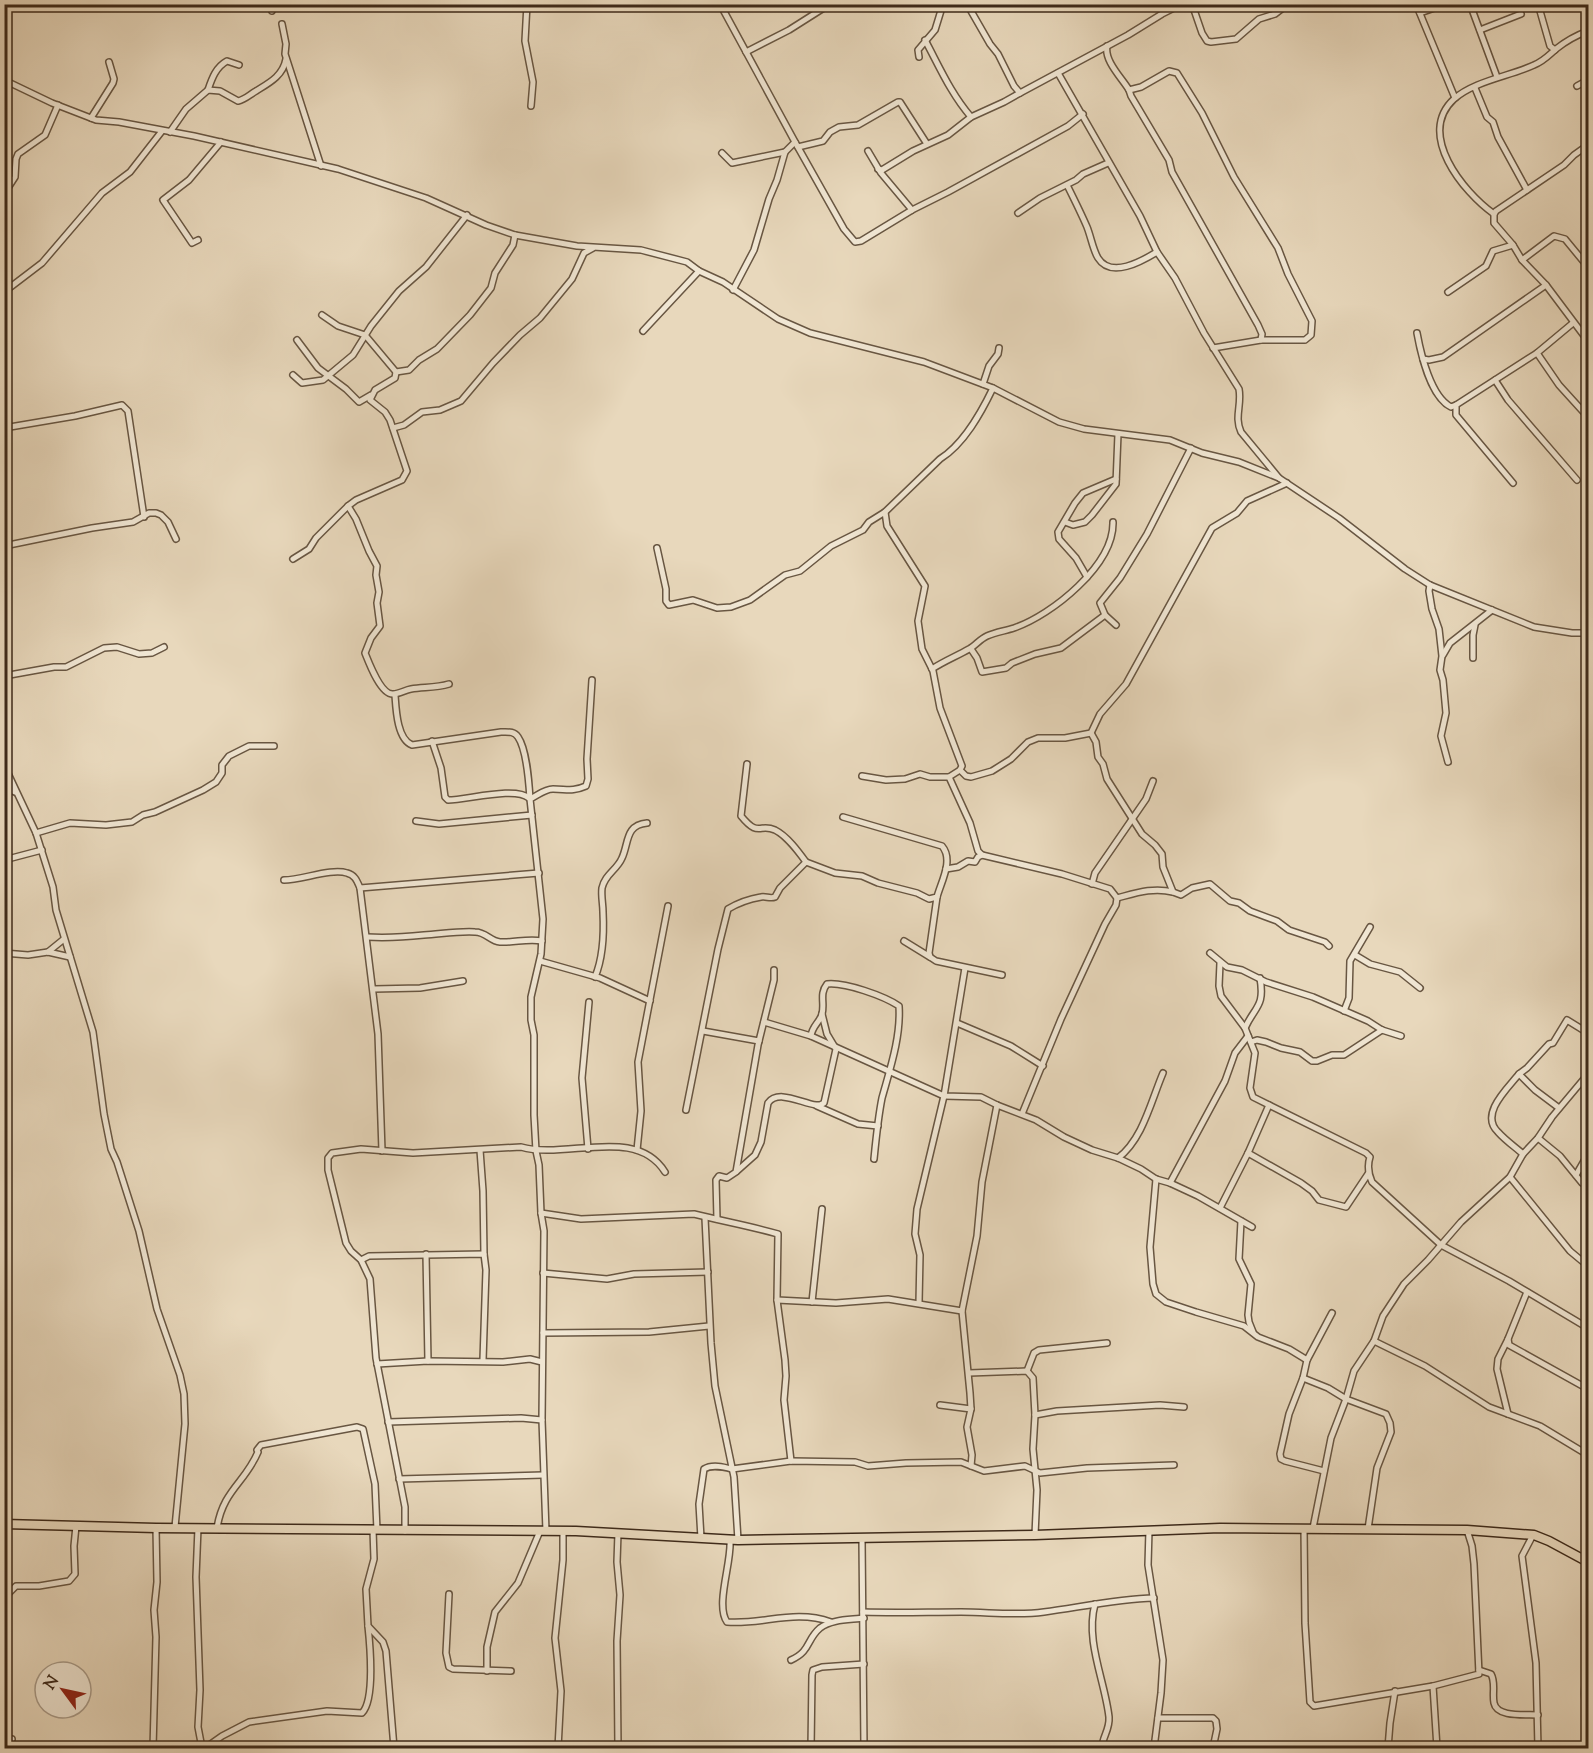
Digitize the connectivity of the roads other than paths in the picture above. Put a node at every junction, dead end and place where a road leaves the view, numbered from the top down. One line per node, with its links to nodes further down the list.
1 (273, 4): 16 (street)
2 (527, 4): 41 (street)
3 (720, 4): 25 (street)
4 (830, 4): 25 (street)
5 (943, 4): 22 (street)
6 (967, 4): 38 (street)
7 (1182, 4): 23 (street)
8 (1192, 4): 9 (street)
9 (1288, 4)
10 (1416, 4): 17 (street)
11 (1446, 4): 17 (street)
12 (1470, 4): 20 (street)
13 (1538, 4): 24 (street)
14 (1585, 4): 15 (street)
15 (1588, 11)
16 (272, 12)
17 (1420, 13): 39 (street)
18 (1521, 14): 20 (street)
19 (282, 24): 27 (street)
20 (1480, 30): 31 (street)
21 (1588, 32): 24 (street)
22 (925, 40): 26 (street); 43 (street)
23 (1107, 46): 30 (street); 37 (street)
24 (1555, 50): 31 (street)
25 (746, 52): 48 (street)
26 (919, 57)
27 (286, 59): 36 (street); 55 (street)
28 (109, 62): 44 (street)
29 (239, 65): 36 (street)
30 (1058, 73): 38 (street); 42 (street)
31 (1497, 77): 35 (street)
32 (4, 80): 40 (street)
33 (1588, 80): 34 (street)
34 (1577, 86)
35 (1474, 88): 39 (street); 58 (street)
36 (208, 90): 46 (street)
37 (1129, 90): 82 (street); 82 (street)
38 (1020, 93): 43 (street)
39 (1455, 98): 62 (street)
40 (58, 105): 44 (street); 59 (street)
41 (531, 106)
42 (1083, 114): 54 (street); 60 (street)
43 (971, 117): 49 (street)
44 (91, 118): 45 (street)
45 (162, 131): 46 (street); 74 (street)
46 (170, 132): 47 (street)
47 (221, 142): 55 (street); 65 (street)
48 (796, 144): 49 (street); 52 (street); 60 (street)
49 (927, 144): 56 (street)
50 (1588, 145): 58 (street)
51 (868, 151): 56 (street)
52 (785, 152): 53 (street); 73 (street)
53 (722, 153)
54 (1108, 163): 57 (street); 68 (street)
55 (321, 166): 63 (street)
56 (878, 169): 60 (street)
57 (1067, 185): 61 (street); 68 (street)
58 (1527, 190): 62 (street)
59 (4, 194)
60 (912, 210)
61 (1018, 213)
62 (1494, 214): 66 (street)
63 (466, 215): 64 (street); 80 (street)
64 (515, 235): 67 (street); 88 (street)
65 (198, 240)
66 (1513, 245): 69 (street); 75 (street)
67 (594, 248): 71 (street); 98 (street)
68 (1157, 252): 85 (street)
69 (1522, 260): 70 (street); 72 (street)
70 (1588, 267)
71 (699, 271): 73 (street); 78 (street)
72 (1546, 285): 77 (street); 87 (street)
73 (734, 290): 92 (street)
74 (4, 292)
75 (1448, 292)
76 (322, 315): 80 (street)
77 (1573, 323): 83 (street); 86 (street)
78 (643, 331)
79 (1418, 333): 87 (street)
80 (365, 335): 88 (street); 90 (street)
81 (297, 340): 90 (street)
82 (1261, 340): 85 (street)
83 (1588, 341)
84 (999, 348): 92 (street)
85 (1212, 348): 101 (street)
86 (1537, 352): 91 (street); 96 (street)
87 (1423, 359): 95 (street)
88 (396, 372): 94 (street)
89 (293, 375): 90 (street)
90 (327, 376): 94 (street)
91 (1495, 380): 95 (street); 103 (street)
92 (983, 384): 93 (street)
93 (993, 388): 99 (street); 107 (street)
94 (371, 395): 98 (street)
95 (1456, 405): 105 (street)
96 (1588, 417)
97 (4, 428): 108 (street)
98 (393, 428): 106 (street)
99 (1118, 434): 100 (street); 102 (street)
100 (1191, 448): 101 (street); 118 (street)
101 (1280, 478): 104 (street)
102 (1116, 479): 109 (street); 109 (street)
103 (1577, 480)
104 (1287, 483): 116 (street); 131 (street)
105 (1513, 483)
106 (348, 506): 114 (street); 130 (street)
107 (885, 512): 113 (street); 126 (street)
108 (144, 517): 111 (street); 112 (street)
109 (1065, 522): 115 (street)
110 (1113, 522): 115 (street)
111 (176, 539)
112 (4, 546)
113 (657, 548)
114 (293, 560)
115 (1087, 577): 123 (street)
116 (1430, 585): 117 (street); 124 (street)
117 (1492, 610): 120 (street); 121 (street)
118 (1105, 615): 119 (street); 123 (street)
119 (1116, 625)
120 (1475, 625): 124 (street); 125 (street)
121 (1588, 633)
122 (164, 647): 127 (street)
123 (971, 649): 126 (street)
124 (1442, 656): 134 (street)
125 (1473, 658)
126 (932, 669): 137 (street)
127 (4, 676)
128 (592, 680): 143 (street)
129 (449, 684): 130 (street)
130 (395, 694): 132 (street)
131 (1091, 733): 137 (street); 146 (street)
132 (432, 741): 143 (street); 143 (street)
133 (274, 746): 149 (street)
134 (1448, 762)
135 (747, 764): 153 (street)
136 (4, 765): 142 (street)
137 (960, 770): 139 (street)
138 (862, 776): 139 (street)
139 (949, 777): 151 (street)
140 (1153, 781): 146 (street)
141 (5, 788): 142 (street)
142 (15, 792): 149 (street)
143 (530, 799): 144 (street)
144 (532, 815): 147 (street); 155 (street)
145 (843, 817): 154 (street)
146 (1132, 820): 157 (street); 159 (street)
147 (416, 821)
148 (647, 823): 180 (street)
149 (36, 833): 150 (street)
150 (42, 850): 152 (street); 165 (street)
151 (982, 855): 154 (street); 157 (street)
152 (4, 860)
153 (806, 862): 160 (street); 193 (street)
154 (946, 869): 160 (street)
155 (539, 873): 158 (street); 166 (street)
156 (284, 880): 158 (street)
157 (1092, 884): 161 (street)
158 (360, 888): 164 (street)
159 (1173, 892): 161 (street); 168 (street)
160 (938, 897): 174 (street)
161 (1117, 898): 200 (street)
162 (668, 906): 185 (street)
163 (1370, 927): 172 (street)
164 (367, 937): 166 (street); 184 (street)
165 (64, 939): 169 (street); 173 (street)
166 (542, 941): 175 (street)
167 (904, 941): 174 (street)
168 (1329, 946)
169 (48, 952): 170 (street); 173 (street)
170 (4, 953)
171 (1210, 953): 176 (street)
172 (1355, 955): 183 (street); 187 (street)
173 (70, 957): 287 (street)
174 (930, 957): 177 (street)
175 (540, 961): 180 (street); 218 (street)
176 (1220, 963): 181 (street); 191 (street)
177 (965, 968): 179 (street); 190 (street)
178 (774, 970): 189 (street)
179 (1002, 975)
180 (595, 977): 185 (street)
181 (1260, 978): 187 (street); 191 (street)
182 (463, 981): 184 (street)
183 (1420, 988)
184 (374, 989): 217 (street)
185 (650, 1001): 216 (street)
186 (589, 1002): 214 (street)
187 (1344, 1011): 192 (street)
188 (822, 1014): 195 (street); 199 (street); 201 (street)
189 (764, 1022): 195 (street); 198 (street)
190 (957, 1023): 200 (street); 205 (street)
191 (1245, 1028): 197 (street)
192 (1382, 1030): 196 (street); 197 (street)
193 (703, 1031): 198 (street); 210 (street)
194 (1588, 1033): 203 (street)
195 (811, 1036): 199 (street)
196 (1401, 1036)
197 (1250, 1039): 207 (street); 230 (street)
198 (759, 1041): 225 (street)
199 (836, 1049): 201 (street); 208 (street)
200 (1043, 1066): 211 (street)
201 (890, 1070): 205 (street); 212 (street)
202 (1163, 1073): 222 (street)
203 (1519, 1074): 209 (street); 220 (street)
204 (1588, 1074): 209 (street)
205 (944, 1096): 206 (street); 249 (street)
206 (997, 1105): 211 (street); 250 (street)
207 (1269, 1105): 219 (street); 226 (street)
208 (816, 1106): 212 (street); 225 (street)
209 (1559, 1108): 213 (street)
210 (686, 1110)
211 (1022, 1114): 222 (street)
212 (878, 1126): 223 (street)
213 (1538, 1138): 220 (street); 227 (street)
214 (588, 1149): 216 (street); 218 (street)
215 (480, 1150): 217 (street); 218 (street); 241 (street)
216 (637, 1150): 224 (street)
217 (382, 1151): 242 (street)
218 (536, 1151): 234 (street)
219 (1248, 1153): 226 (street); 232 (street)
220 (1523, 1154): 228 (street)
221 (1588, 1154): 227 (street)
222 (1118, 1158): 229 (street)
223 (874, 1159)
224 (664, 1172)
225 (736, 1172): 236 (street)
226 (1368, 1174): 239 (street)
227 (1576, 1175): 231 (street)
228 (1510, 1177): 239 (street); 243 (street)
229 (1156, 1179): 230 (street); 255 (street)
230 (1170, 1183): 232 (street)
231 (1588, 1187)
232 (1220, 1208): 237 (street)
233 (822, 1209): 248 (street)
234 (541, 1213): 235 (street); 245 (street)
235 (705, 1218): 236 (street); 244 (street)
236 (717, 1219): 247 (street)
237 (1241, 1221): 238 (street); 255 (street)
238 (1252, 1227)
239 (1441, 1245): 246 (street); 257 (street)
240 (426, 1254): 241 (street); 242 (street); 261 (street)
241 (484, 1254): 259 (street)
242 (361, 1260): 263 (street)
243 (1588, 1266)
244 (708, 1272): 245 (street); 252 (street)
245 (543, 1273): 254 (street)
246 (1527, 1292): 253 (street); 256 (street)
247 (777, 1300): 248 (street); 277 (street)
248 (812, 1302): 249 (street)
249 (920, 1303): 250 (street)
250 (963, 1311): 265 (street)
251 (1332, 1313): 260 (street)
252 (709, 1326): 254 (street); 280 (street)
253 (1588, 1328)
254 (543, 1334): 262 (street)
255 (1258, 1337): 260 (street)
256 (1508, 1339): 267 (street); 272 (street)
257 (1374, 1341): 268 (street); 272 (street)
258 (1107, 1343): 264 (street)
259 (483, 1360): 261 (street); 262 (street)
260 (1307, 1360): 266 (street)
261 (428, 1361): 263 (street)
262 (542, 1362): 274 (street)
263 (377, 1364): 275 (street)
264 (1027, 1371): 265 (street); 273 (street)
265 (969, 1373): 271 (street)
266 (1303, 1378): 268 (street); 282 (street)
267 (1588, 1389)
268 (1346, 1399): 282 (street); 292 (street)
269 (940, 1405): 271 (street)
270 (1184, 1407): 273 (street)
271 (971, 1409): 279 (street)
272 (1508, 1414): 276 (street)
273 (1035, 1415): 281 (street)
274 (542, 1420): 275 (street); 283 (street)
275 (388, 1422): 284 (street)
276 (1588, 1455)
277 (791, 1461): 279 (street); 280 (street)
278 (1174, 1465): 281 (street)
279 (971, 1466): 281 (street)
280 (732, 1469): 302 (street); 303 (street)
281 (1034, 1469): 300 (street)
282 (1324, 1472): 291 (street)
283 (543, 1476): 284 (street); 297 (street)
284 (399, 1479): 296 (street)
285 (4, 1524): 286 (main road)
286 (76, 1526): 288 (main road); 309 (street)
287 (175, 1527): 288 (main road); 289 (main road)
288 (156, 1528): 326 (street)
289 (198, 1528): 290 (main road); 327 (street)
290 (217, 1528): 293 (main road); 293 (street)
291 (1309, 1528): 292 (main road); 294 (main road); 320 (street)
292 (1368, 1529): 295 (main road)
293 (375, 1530): 296 (main road); 312 (street)
294 (1149, 1530): 300 (main road); 307 (street)
295 (1467, 1530): 301 (main road); 316 (street)
296 (405, 1531): 297 (main road)
297 (543, 1531): 298 (main road); 317 (street)
298 (563, 1531): 299 (main road); 329 (street)
299 (618, 1533): 302 (main road); 330 (street)
300 (1035, 1535): 304 (main road)
301 (1533, 1535): 305 (main road); 322 (street)
302 (701, 1539): 303 (main road)
303 (734, 1540): 304 (main road); 311 (street)
304 (862, 1540): 310 (street)
305 (1588, 1562)
306 (449, 1594): 317 (street)
307 (1154, 1598): 308 (street); 323 (street)
308 (1095, 1604): 310 (street); 333 (street)
309 (4, 1612)
310 (863, 1615): 311 (street); 315 (street)
311 (831, 1622): 313 (street)
312 (368, 1626): 327 (street); 328 (street)
313 (791, 1660)
314 (1587, 1662): 321 (street)
315 (864, 1664): 331 (street); 332 (street)
316 (1479, 1670): 319 (street); 322 (street)
317 (487, 1671): 318 (street)
318 (512, 1671)
319 (1433, 1686): 320 (street); 337 (street)
320 (1395, 1691): 336 (street)
321 (1588, 1710)
322 (1538, 1715): 338 (street)
323 (1158, 1718): 334 (street); 335 (street)
324 (12, 1739): 325 (street)
325 (4, 1740)
326 (153, 1749)
327 (204, 1749)
328 (394, 1749)
329 (558, 1749)
330 (618, 1749)
331 (811, 1749)
332 (864, 1749)
333 (1102, 1749)
334 (1154, 1749)
335 (1213, 1749)
336 (1388, 1749)
337 (1437, 1749)
338 (1538, 1749)

